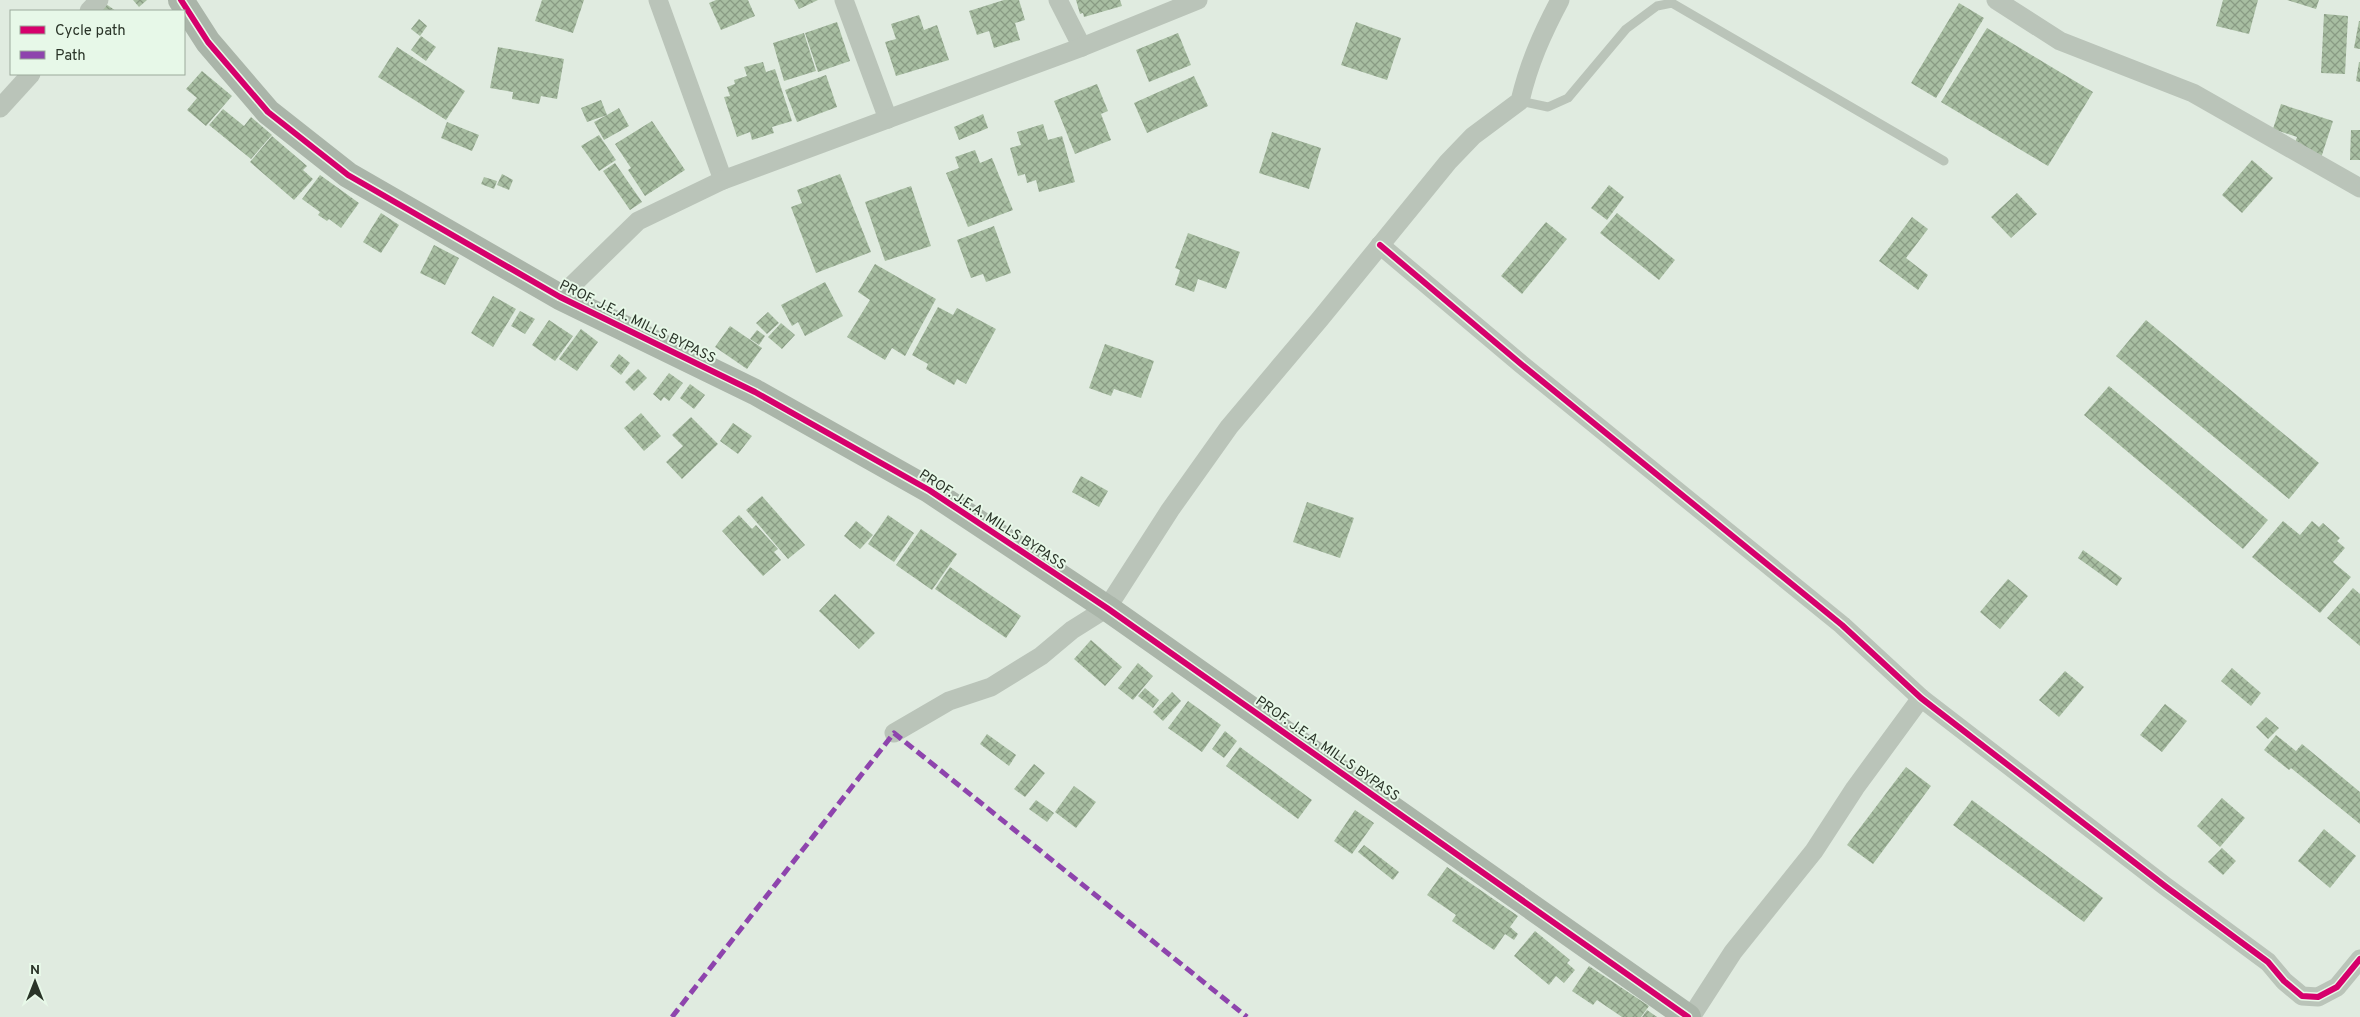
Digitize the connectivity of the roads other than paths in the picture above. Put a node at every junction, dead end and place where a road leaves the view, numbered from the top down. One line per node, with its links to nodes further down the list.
1 (99, 0): 9 (street)
2 (180, 0): 19 (street, PROF. J.E.A. MILLS BYPASS)
3 (658, 0): 16 (street)
4 (844, 0): 14 (street)
5 (1058, 0): 10 (street)
6 (1198, 0): 10 (street)
7 (1560, 0): 12 (street)
8 (1996, 0): 17 (street)
9 (89, 10)
10 (1082, 47): 14 (street)
11 (30, 75): 13 (street)
12 (1520, 101): 15 (lane); 18 (street)
13 (0, 108)
14 (888, 119): 16 (street)
15 (1944, 161)
16 (723, 180): 19 (street)
17 (2360, 188)
18 (1380, 245): 20 (street); 21 (street)
19 (560, 297): 20 (street, PROF. J.E.A. MILLS BYPASS)
20 (1107, 608): 22 (street); 24 (street, PROF. J.E.A. MILLS BYPASS)
21 (1921, 698): 23 (street); 24 (street)
22 (894, 733)
23 (2360, 958)
24 (1690, 1017)

